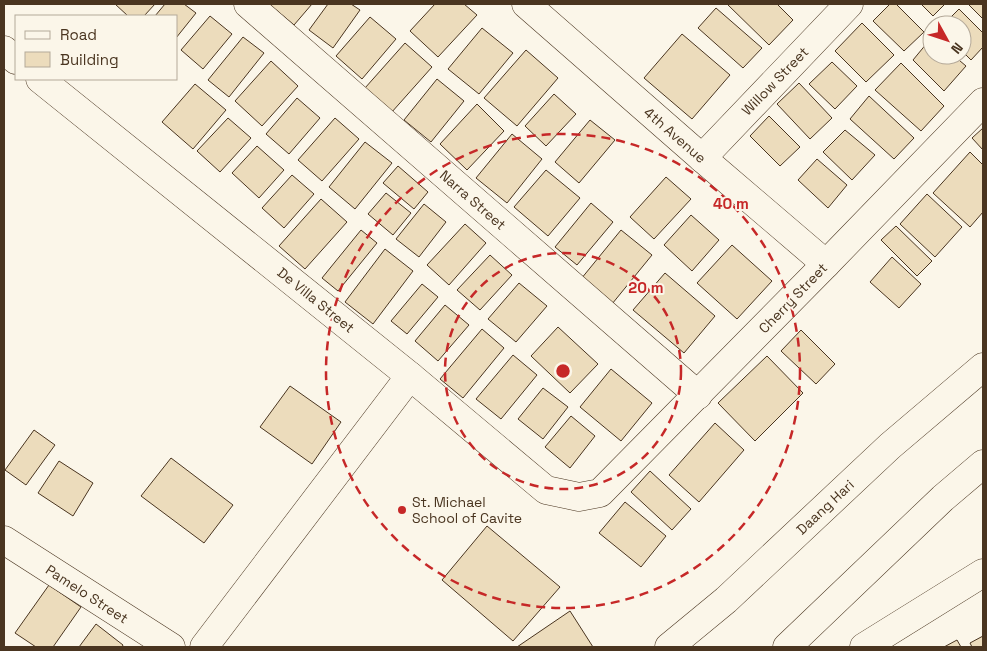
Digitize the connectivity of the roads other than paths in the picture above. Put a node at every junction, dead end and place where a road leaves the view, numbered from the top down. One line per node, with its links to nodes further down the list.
1 (248, 4): 12 (street, Narra Street)
2 (526, 4): 8 (street, 4th Avenue)
3 (849, 4): 8 (street, Willow Street)
4 (4, 50): 5 (street)
5 (15, 59)
6 (41, 80): 11 (street, De Villa Street)
7 (983, 102): 9 (street, Cherry Street)
8 (702, 158): 9 (street, 4th Avenue)
9 (826, 264): 12 (street, Cherry Street)
10 (983, 367): 19 (street, Daang Hari)
11 (410, 376): 14 (street, De Villa Street); 18 (street)
12 (698, 395): 14 (street, Cherry Street)
13 (983, 464): 20 (street)
14 (600, 493)
15 (4, 540): 17 (street, Pamelo Street)
16 (983, 573): 21 (street)
17 (171, 647)
18 (204, 647)
19 (669, 647)
20 (787, 647)
21 (864, 647)

